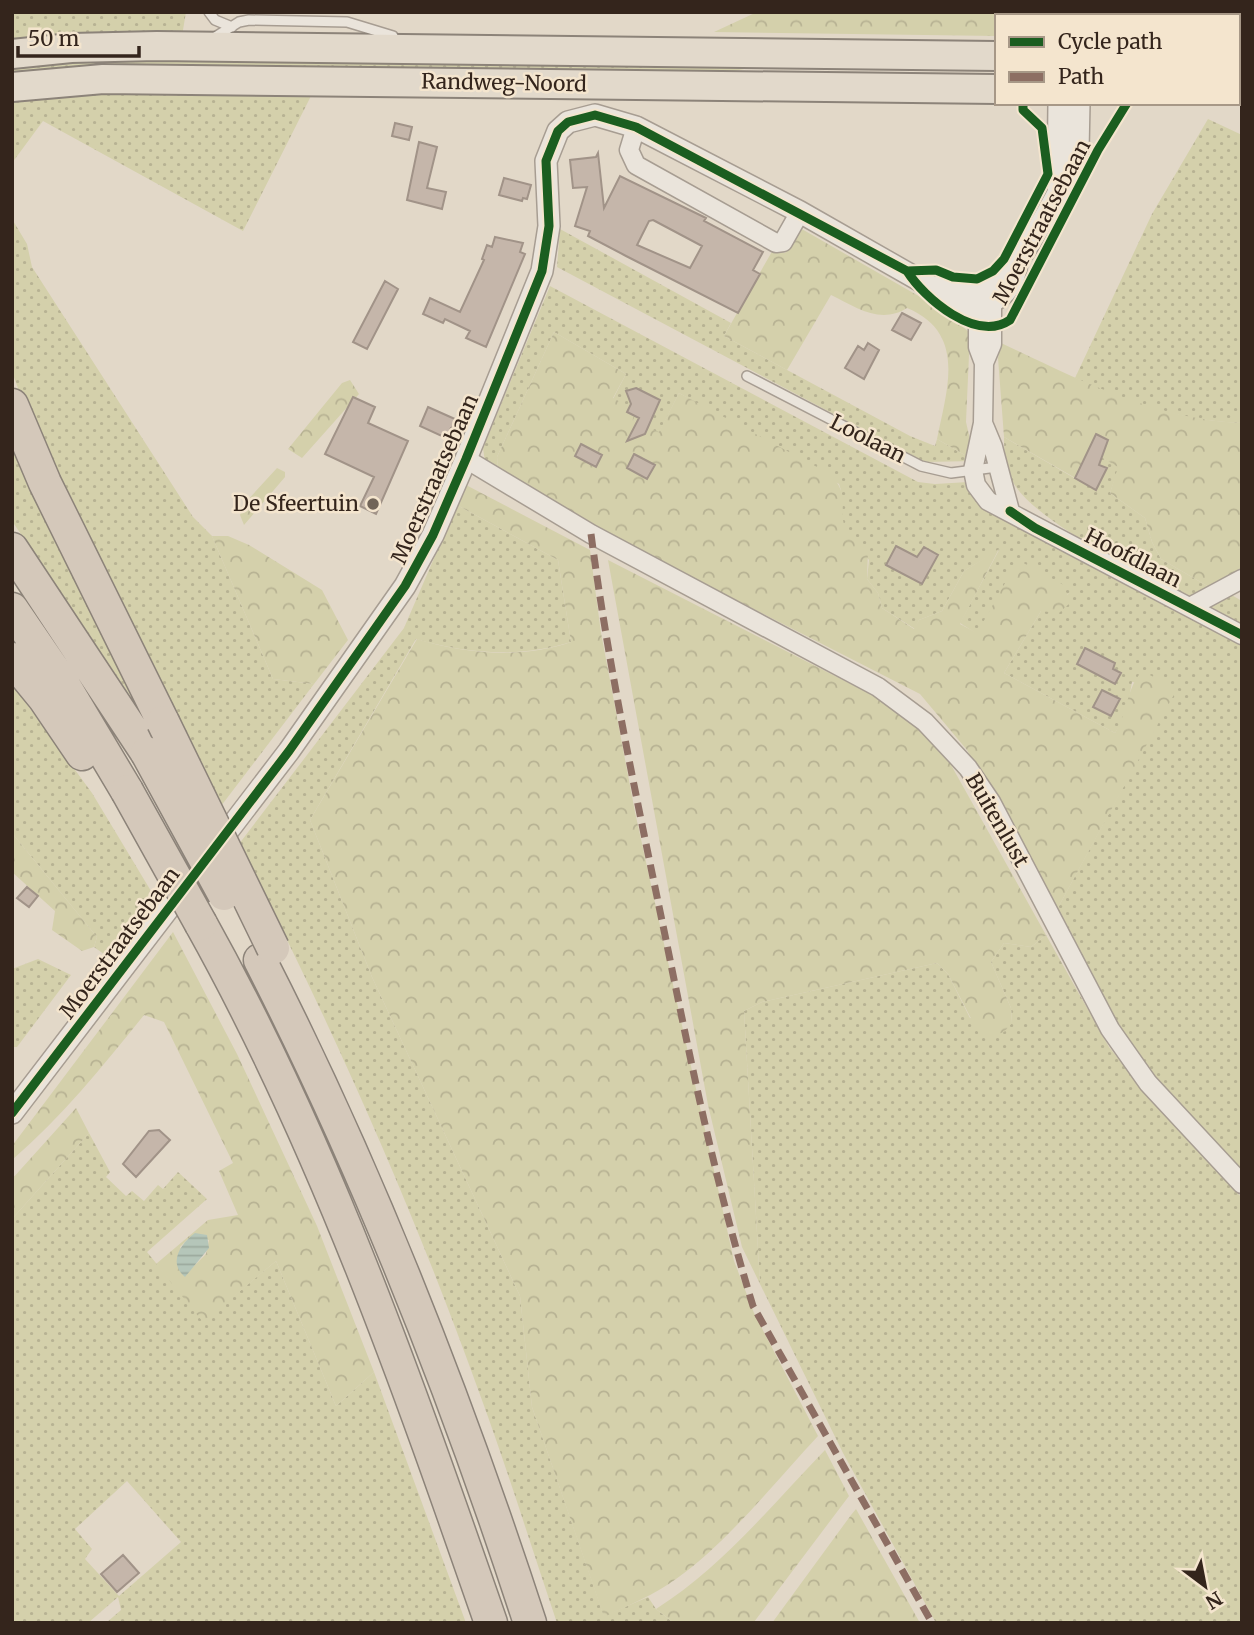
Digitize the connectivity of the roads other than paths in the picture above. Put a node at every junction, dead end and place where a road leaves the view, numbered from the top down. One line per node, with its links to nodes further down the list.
1 (209, 12): 3 (lane)
2 (336, 17): 3 (lane); 5 (lane)
3 (232, 27): 4 (lane)
4 (199, 47): 5 (main road, Randweg-Noord); 6 (main road, Randweg-Noord)
5 (423, 50): 7 (main road, Randweg-Noord)
6 (12, 54)
7 (995, 57)
8 (12, 88): 9 (main road, Randweg-Noord)
9 (995, 89)
10 (1059, 105): 13 (street, Moerstraatsebaan)
11 (1079, 105): 13 (street, Moerstraatsebaan)
12 (636, 127): 14 (street, Moerstraatsebaan); 14 (street); 19 (street, Moerstraatsebaan)
13 (1058, 189): 15 (street, Moerstraatsebaan)
14 (800, 212): 15 (street, Moerstraatsebaan)
15 (983, 300): 18 (street)
16 (747, 376): 21 (lane, Loolaan)
17 (12, 405): 30 (highway, bridge)
18 (983, 424): 20 (street); 21 (street)
19 (466, 459): 31 (street, Moerstraatsebaan); 32 (street, Buitenlust)
20 (997, 467): 21 (lane, Loolaan); 22 (street)
21 (973, 470): 22 (street, Hoofdlaan)
22 (1010, 511): 25 (street, Hoofdlaan)
23 (12, 549): 30 (highway, bridge)
24 (1242, 579): 25 (street, Hoofdlaan)
25 (1190, 607): 27 (street, Hoofdlaan)
26 (12, 609): 29 (highway)
27 (1242, 635)
28 (12, 659): 29 (highway)
29 (122, 800): 33 (highway, bridge)
30 (266, 954): 34 (highway)
31 (12, 1113)
32 (1242, 1184)
33 (491, 1623)
34 (530, 1623)

